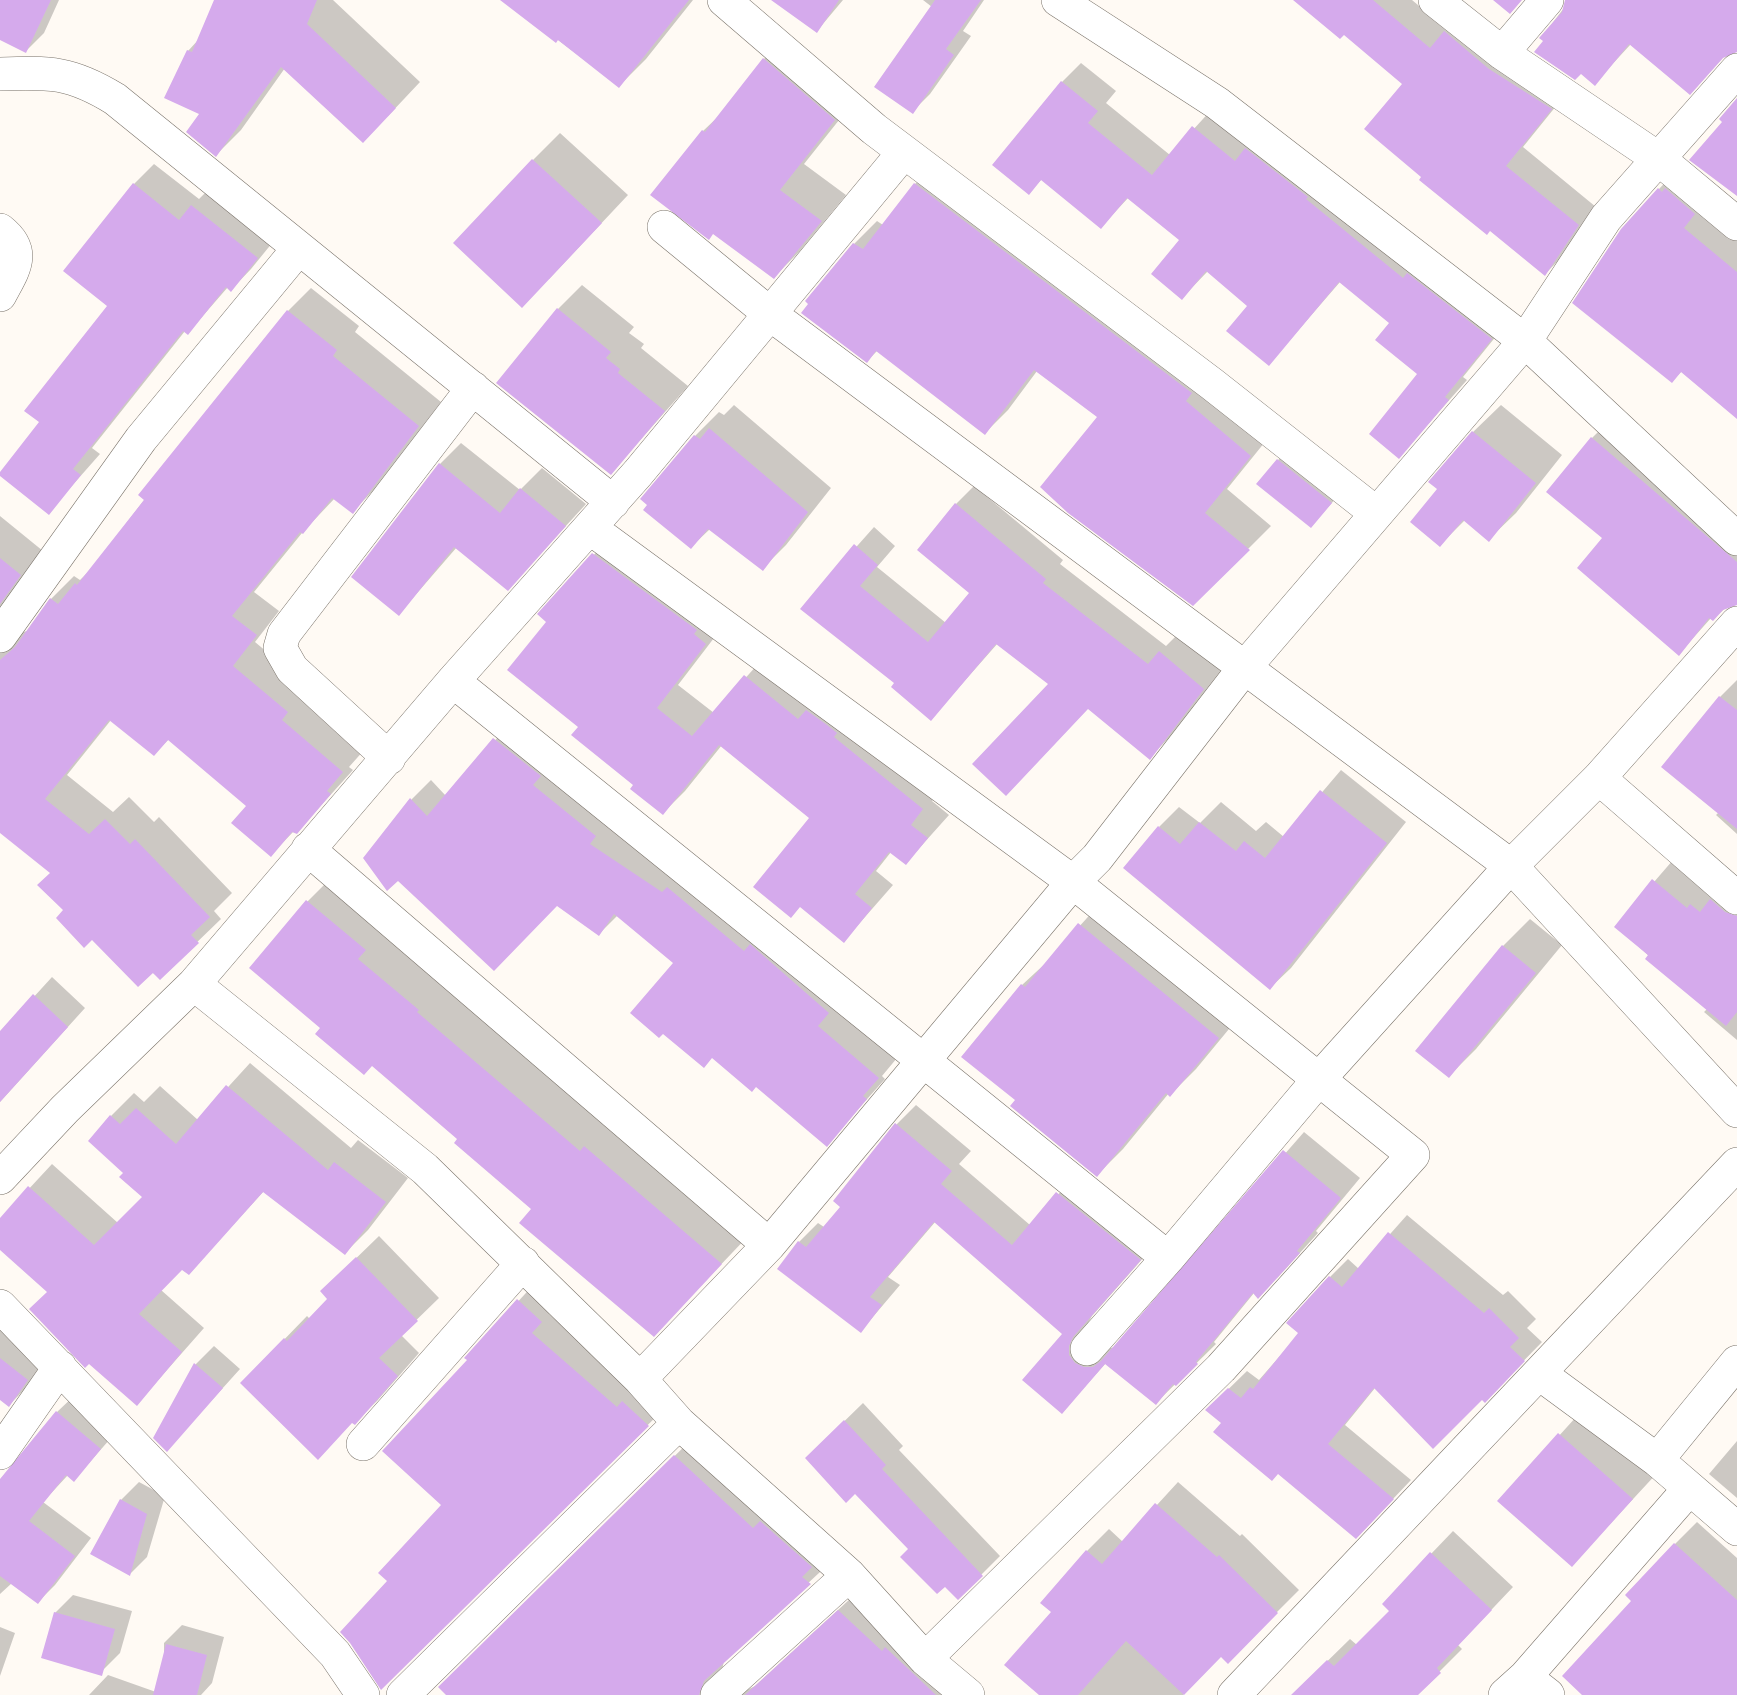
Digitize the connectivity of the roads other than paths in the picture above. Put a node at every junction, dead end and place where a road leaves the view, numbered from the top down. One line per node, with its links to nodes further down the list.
1 (724, 0): 8 (street)
2 (1058, 0): 16 (street)
3 (1435, 0): 5 (street)
4 (1547, 0): 5 (street)
5 (1502, 54): 9 (street)
6 (1737, 70): 9 (street)
7 (0, 74): 13 (street)
8 (904, 152): 15 (street); 19 (street)
9 (1659, 159): 10 (street); 16 (street)
10 (1737, 224)
11 (664, 227): 15 (street)
12 (0, 230): 14 (street)
13 (299, 248): 17 (street); 23 (street)
14 (0, 296)
15 (770, 314): 18 (street); 24 (street)
16 (1525, 341): 19 (street); 21 (street)
17 (473, 388): 18 (street); 26 (street)
18 (614, 501): 20 (street)
19 (1376, 513): 24 (street)
20 (590, 528): 25 (street); 30 (street)
21 (1737, 539)
22 (1737, 623): 27 (street)
23 (0, 636)
24 (1245, 667): 29 (street); 30 (street)
25 (453, 681): 26 (street); 33 (street)
26 (388, 758): 28 (street)
27 (1599, 778): 29 (street); 31 (street)
28 (308, 849): 32 (street); 38 (street)
29 (1511, 866): 34 (street); 35 (street)
30 (1073, 882): 33 (street); 34 (street)
31 (1737, 898)
32 (194, 984): 37 (street); 40 (street)
33 (923, 1059): 38 (street); 39 (street)
34 (1319, 1079): 39 (street); 54 (street)
35 (1737, 1111)
36 (1737, 1164): 45 (street)
37 (0, 1178)
38 (769, 1245): 46 (street)
39 (1168, 1258): 42 (street)
40 (523, 1263): 46 (street); 48 (street)
41 (0, 1306): 44 (street)
42 (1087, 1349)
43 (1737, 1362): 50 (street)
44 (60, 1367): 49 (street); 56 (street)
45 (1540, 1374): 50 (street); 60 (street)
46 (640, 1379): 47 (street)
47 (679, 1423): 53 (street); 57 (street)
48 (363, 1444)
49 (0, 1453)
50 (1657, 1460): 51 (street)
51 (1689, 1489): 52 (street); 55 (street)
52 (1737, 1529)
53 (849, 1575): 54 (street); 58 (street)
54 (925, 1659): 59 (street)
55 (1526, 1689)
56 (363, 1695)
57 (403, 1695)
58 (717, 1695)
59 (968, 1695)
60 (1234, 1695)

